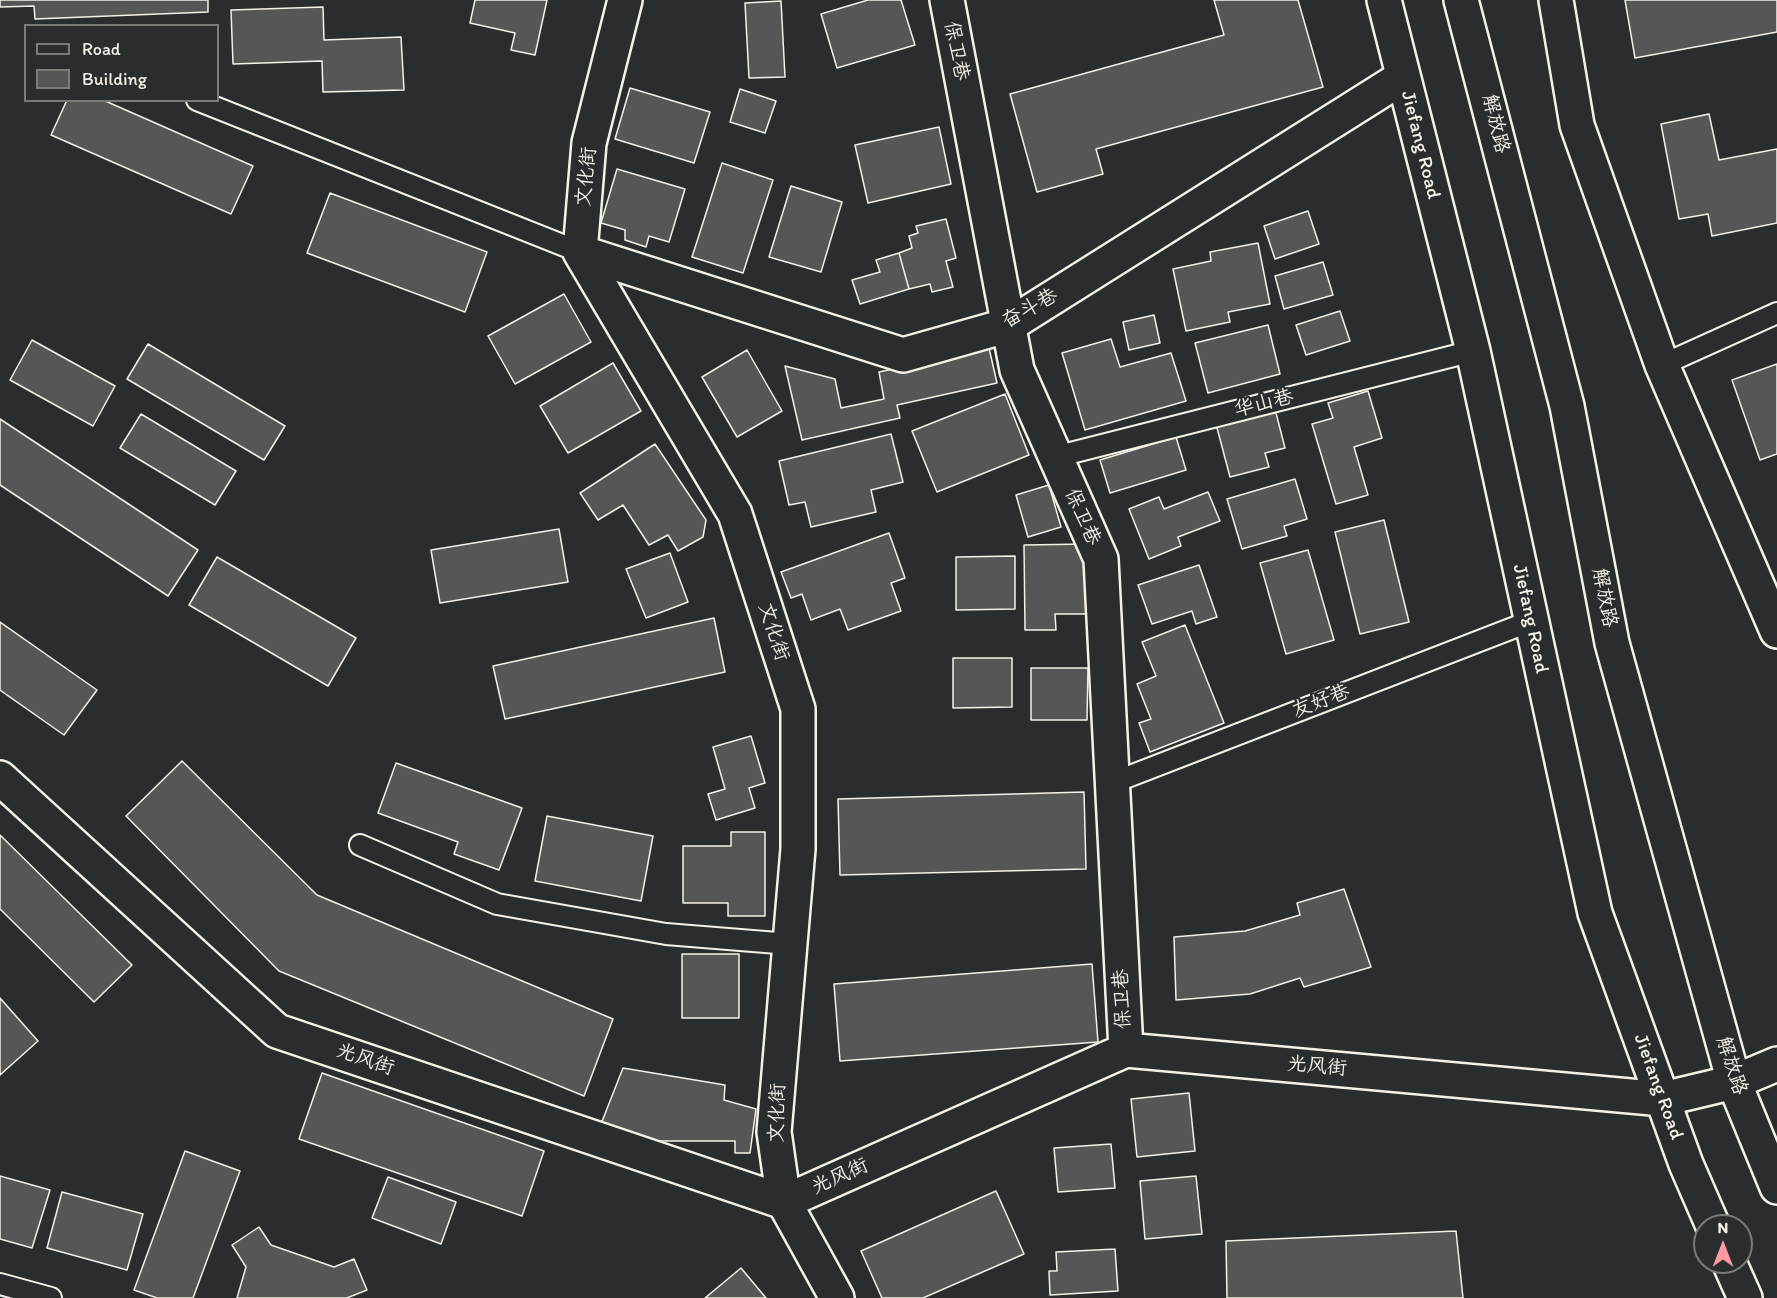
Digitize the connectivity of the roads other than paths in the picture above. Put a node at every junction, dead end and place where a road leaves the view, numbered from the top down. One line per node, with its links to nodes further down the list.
1 (625, 0): 8 (street, 文化街)
2 (947, 0): 10 (street, 保卫巷)
3 (1384, 0): 6 (street, Jiefang Road)
4 (1461, 0): 22 (street, 解放路)
5 (1556, 0): 12 (street)
6 (1403, 77): 10 (street, 奋斗巷); 11 (street, Jiefang Road)
7 (202, 102): 8 (lane)
8 (580, 252): 10 (street, 奋斗巷); 19 (street, 文化街)
9 (1777, 313): 12 (lane)
10 (1009, 325): 13 (street, 保卫巷)
11 (1473, 351): 13 (lane, 华山巷); 14 (street, Jiefang Road)
12 (1662, 365): 15 (street)
13 (1055, 457): 17 (street, 保卫巷)
14 (1531, 621): 17 (lane, 友好巷); 23 (street, Jiefang Road)
15 (1777, 631)
16 (0, 778): 25 (street, 光风街)
17 (1112, 783): 20 (street, 保卫巷)
18 (360, 845): 19 (lane)
19 (790, 944): 25 (street, 文化街)
20 (1125, 1050): 23 (street, 光风街); 25 (street, 光风街)
21 (1777, 1064): 22 (street, 光风街)
22 (1734, 1082): 23 (street, 光风街); 24 (street, 解放路)
23 (1663, 1099): 26 (street, Jiefang Road)
24 (1777, 1187)
25 (784, 1202): 30 (street, 文化街)
26 (1708, 1214)
27 (1734, 1274): 31 (street)
28 (0, 1284): 29 (lane)
29 (51, 1298)
30 (837, 1298)
31 (1745, 1298)

